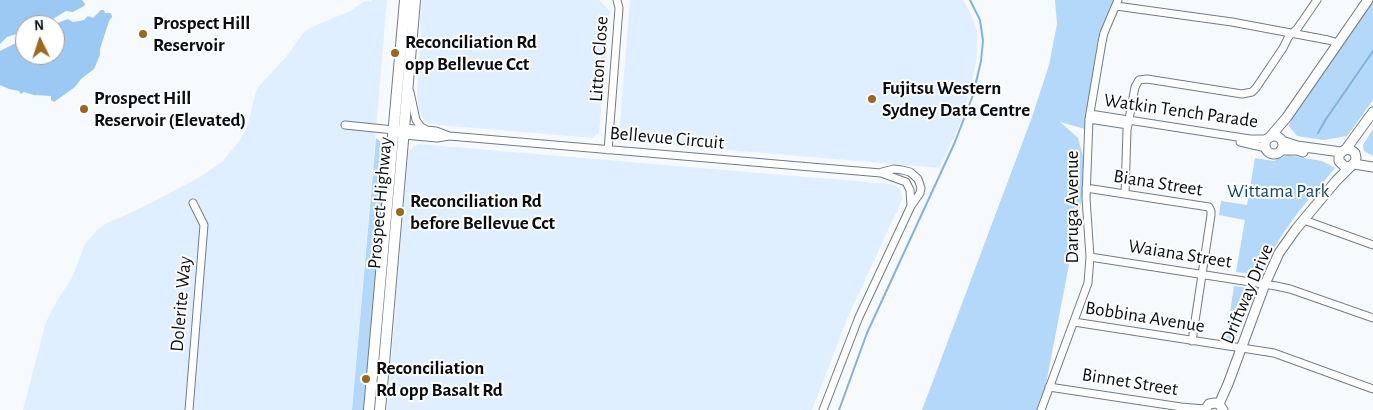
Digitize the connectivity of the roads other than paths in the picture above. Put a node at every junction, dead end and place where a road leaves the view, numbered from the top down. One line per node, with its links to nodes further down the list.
1 (404, 0): 15 (main road, Prospect Highway)
2 (415, 0): 9 (main road, Prospect Highway)
3 (617, 0): 21 (street, Litton Close)
4 (1317, 0): 7 (street)
5 (1368, 0): 8 (street)
6 (1117, 3): 7 (street); 11 (street, Daruga Avenue)
7 (1291, 33): 8 (street); 13 (street)
8 (1338, 44): 12 (street)
9 (408, 84): 16 (street); 17 (main road, Prospect Highway)
10 (1373, 112): 22 (street, Driftway Drive)
11 (1090, 116): 13 (street, Watkin Tench Parade); 26 (street, Daruga Avenue)
12 (1287, 117): 19 (street); 20 (street)
13 (1129, 122): 19 (street, Watkin Tench Parade); 27 (street)
14 (345, 125): 15 (street, Bellevue Circuit)
15 (394, 130): 17 (street, Bellevue Circuit); 43 (main road, Prospect Highway)
16 (430, 130): 17 (street, Bellevue Circuit); 18 (street, Bellevue Circuit)
17 (404, 132): 18 (street, Bellevue Circuit); 44 (main road, Prospect Highway)
18 (449, 136): 21 (street, Bellevue Circuit)
19 (1268, 142): 20 (street); 20 (street)
20 (1282, 144): 22 (street, Watkin Tench Parade)
21 (608, 150): 25 (street, Bellevue Circuit)
22 (1348, 158): 23 (street, Watkin Tench Parade); 24 (street, Watkin Tench Parade); 30 (street, Driftway Drive)
23 (1373, 162)
24 (1373, 167)
25 (881, 173): 29 (street, Bellevue Circuit); 29 (street, Bellevue Circuit)
26 (1086, 188): 27 (street, Biana Street); 32 (street, Daruga Avenue)
27 (1125, 194): 33 (street, Biana Street)
28 (193, 203): 42 (street, Dolerite Way)
29 (911, 206): 45 (street, Bellevue Circuit)
30 (1304, 220): 31 (street); 34 (street, Driftway Drive)
31 (1373, 245)
32 (1090, 257): 33 (street, Waiana Street); 36 (street, Daruga Avenue)
33 (1202, 274): 34 (street, Waiana Street); 37 (street, Biana Street)
34 (1265, 284): 35 (street, Waiana Street); 38 (street, Driftway Drive)
35 (1373, 318)
36 (1074, 322): 37 (street, Bobbina Avenue); 39 (street, Daruga Avenue)
37 (1192, 341): 38 (street, Bobbina Avenue)
38 (1241, 348): 40 (street, Bobbina Avenue); 41 (street, Driftway Drive)
39 (1050, 387): 46 (street, Daruga Avenue); 47 (street, Binnet Street)
40 (1373, 389)
41 (1221, 407): 47 (street)
42 (189, 410)
43 (369, 410)
44 (380, 410)
45 (823, 410)
46 (1041, 410)
47 (1205, 410)

